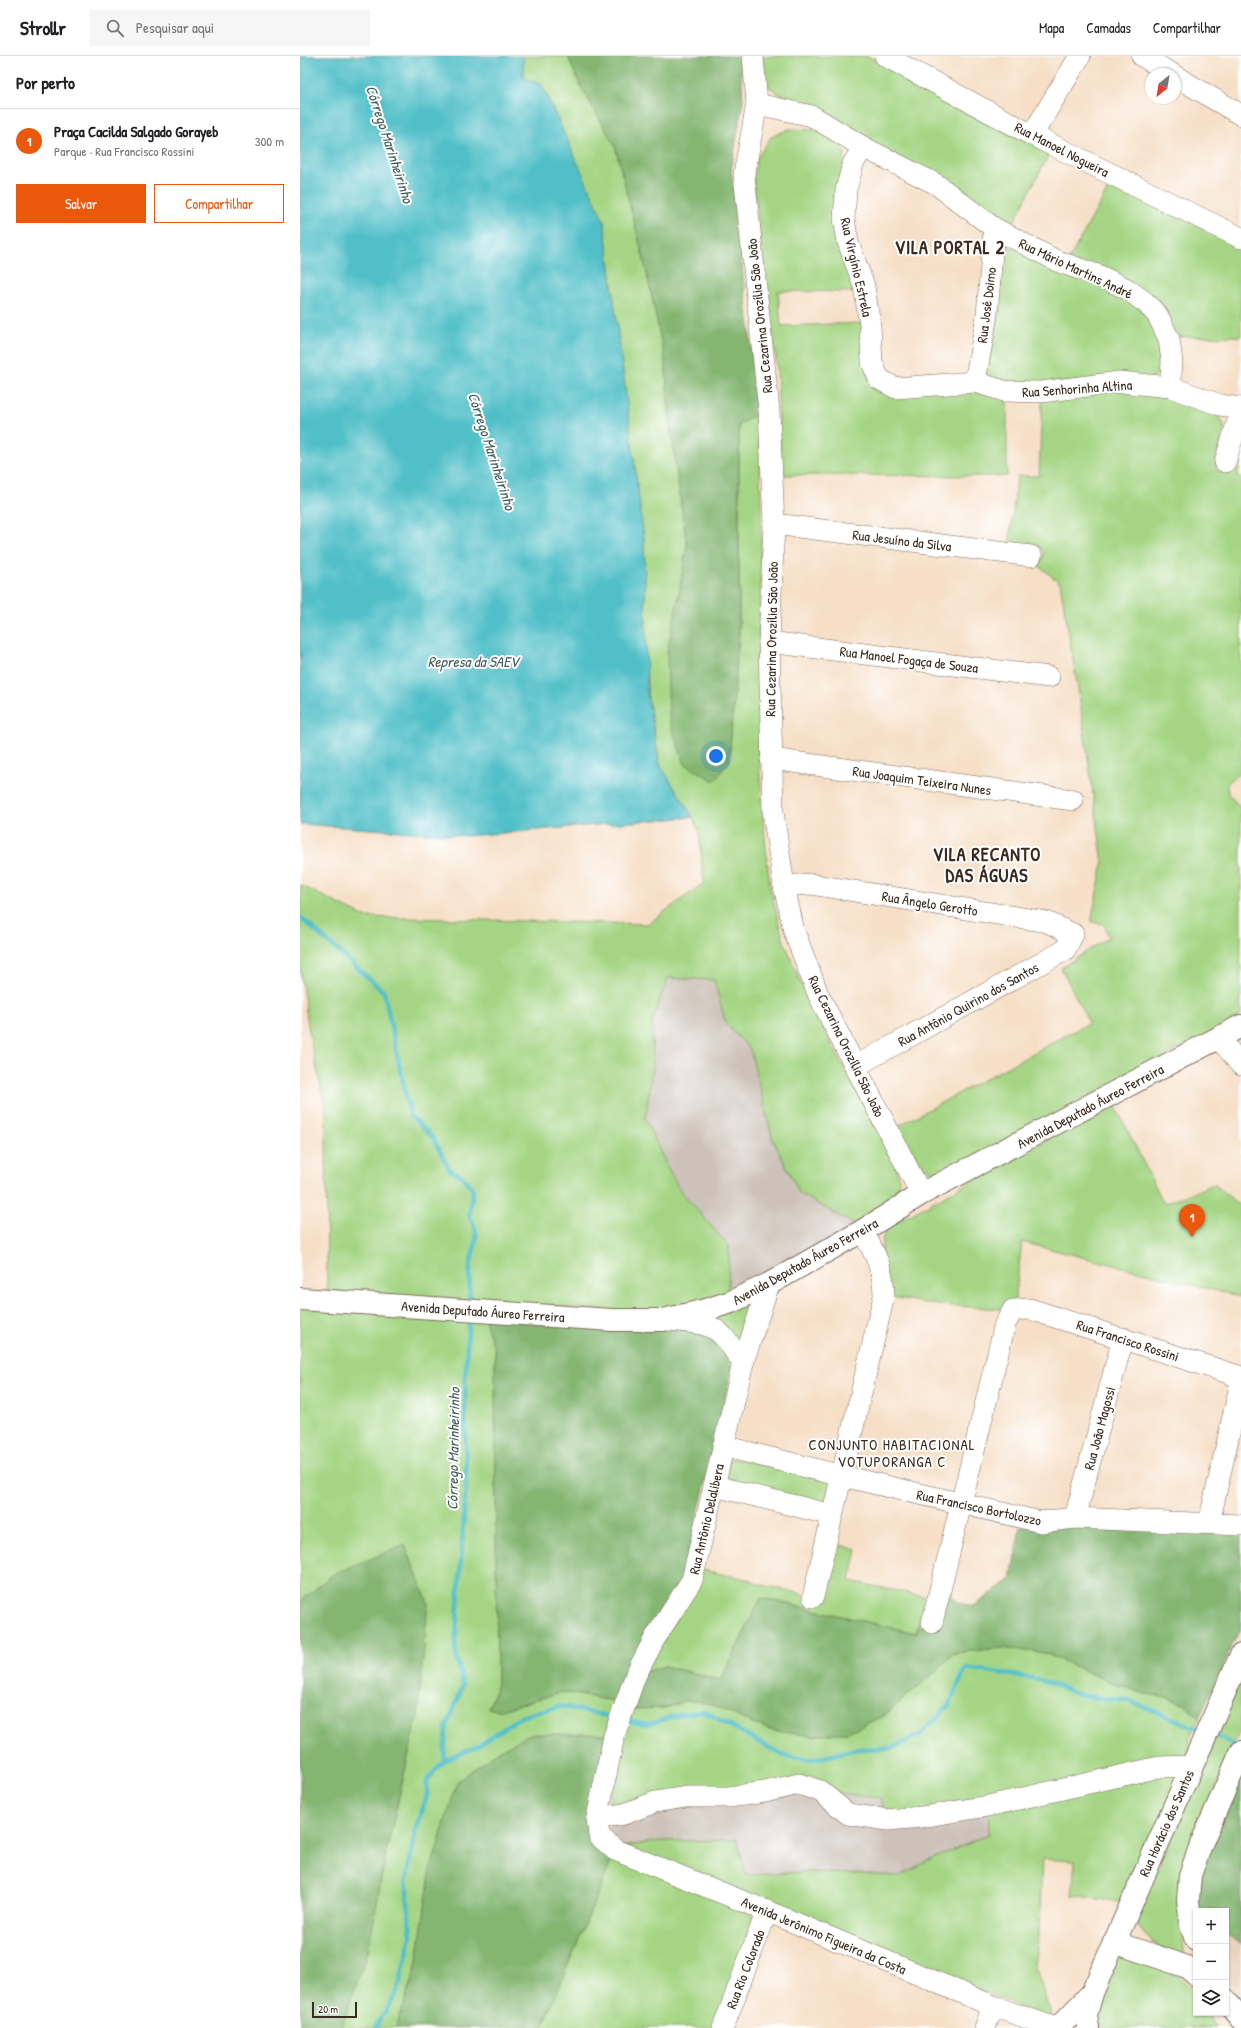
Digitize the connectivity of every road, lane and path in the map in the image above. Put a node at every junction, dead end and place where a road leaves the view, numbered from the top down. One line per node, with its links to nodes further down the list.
1 (753, 56): 7 (street, Rua Cezarina Orozília São João)
2 (885, 56): 9 (street, Rua Manoel Nogueira)
3 (1080, 56): 9 (street)
4 (1142, 56): 5 (street)
5 (1162, 68)
6 (1181, 80): 8 (street)
7 (757, 104): 10 (street, Rua Mário Martins André); 18 (street, Rua Cezarina Orozília São João)
8 (1241, 115)
9 (1032, 135): 12 (street, Rua Manoel Nogueira)
10 (862, 147): 11 (street, Rua Mário Martins André); 14 (street, Rua Virgínio Estrela)
11 (994, 228): 13 (street, Rua José Doimo); 15 (street, Rua Mário Martins André)
12 (1241, 238)
13 (975, 382): 14 (street, Rua Senhorinha Altina); 15 (street, Rua Senhorinha Altina)
14 (888, 385)
15 (1170, 386): 16 (street, Rua Senhorinha Altina)
16 (1241, 410): 17 (street)
17 (1225, 462)
18 (774, 524): 19 (street, Rua Jesuíno da Silva); 20 (street, Rua Cezarina Orozília São João)
19 (1031, 556)
20 (769, 642): 21 (street, Rua Manoel Fogaça de Souza); 22 (street, Rua Cezarina Orozília São João)
21 (1049, 677)
22 (771, 759): 23 (street, Rua Joaquim Teixeira Nunes); 24 (street, Rua Cezarina Orozília São João)
23 (1073, 800)
24 (784, 886): 25 (street, Rua Ângelo Gerotto); 29 (street, Rua Cezarina Orozília São João)
25 (1073, 934): 29 (street, Rua Antônio Quirino dos Santos)
26 (1241, 1026): 27 (main road, Avenida Deputado Áureo Ferreira)
27 (1220, 1038): 28 (street); 30 (main road, Avenida Deputado Áureo Ferreira)
28 (1241, 1065)
29 (856, 1066): 30 (street, Rua Cezarina Orozília São João)
30 (921, 1194): 31 (main road, Avenida Deputado Áureo Ferreira)
31 (862, 1231): 32 (main road, Avenida Deputado Áureo Ferreira); 40 (street)
32 (769, 1284): 34 (main road, Avenida Deputado Áureo Ferreira); 36 (street, Rua Antônio Delalibera)
33 (300, 1299): 34 (main road, Avenida Deputado Áureo Ferreira)
34 (663, 1320): 36 (street)
35 (1123, 1338): 37 (street, Rua Francisco Rossini); 42 (street, Rua Francisco Rossini); 44 (street, Rua João Magossi)
36 (743, 1363): 39 (street, Rua Antônio Delalibera)
37 (1241, 1377)
38 (1241, 1382): 45 (street)
39 (723, 1446): 40 (street, Rua Francisco Bortolozzo); 41 (street, Rua Antônio Delalibera)
40 (842, 1476): 42 (street, Rua Francisco Bortolozzo); 43 (street)
41 (715, 1486): 43 (street); 52 (street, Rua Antônio Delalibera)
42 (960, 1504): 44 (street, Rua Francisco Bortolozzo); 48 (street)
43 (832, 1515): 47 (street)
44 (1075, 1518): 45 (street, Rua Francisco Bortolozzo)
45 (1209, 1523): 46 (street, Rua Francisco Bortolozzo)
46 (1241, 1525)
47 (813, 1597)
48 (932, 1623)
49 (1241, 1655): 51 (main road, Rua Horácio dos Santos)
50 (1240, 1755): 54 (main road)
51 (1191, 1766): 52 (street); 55 (main road, Rua Horácio dos Santos)
52 (598, 1827): 53 (street, Avenida Jerônimo Figueira da Costa)
53 (767, 1911): 59 (street, Avenida Jerônimo Figueira da Costa); 62 (street, Rua Rio Colorado)
54 (1193, 1931)
55 (1114, 1942): 56 (main road); 57 (main road, Rua Horácio dos Santos)
56 (1193, 1972)
57 (1092, 1993): 65 (main road, Rua Horácio dos Santos); 66 (main road, Rua Horácio dos Santos)
58 (1229, 2005): 61 (main road)
59 (994, 2006): 63 (street); 64 (street, Avenida Jerônimo Figueira da Costa)
60 (1226, 2016): 67 (main road)
61 (1241, 2019)
62 (723, 2028)
63 (985, 2028)
64 (1055, 2028)
65 (1058, 2028)
66 (1088, 2028)
67 (1227, 2028)

